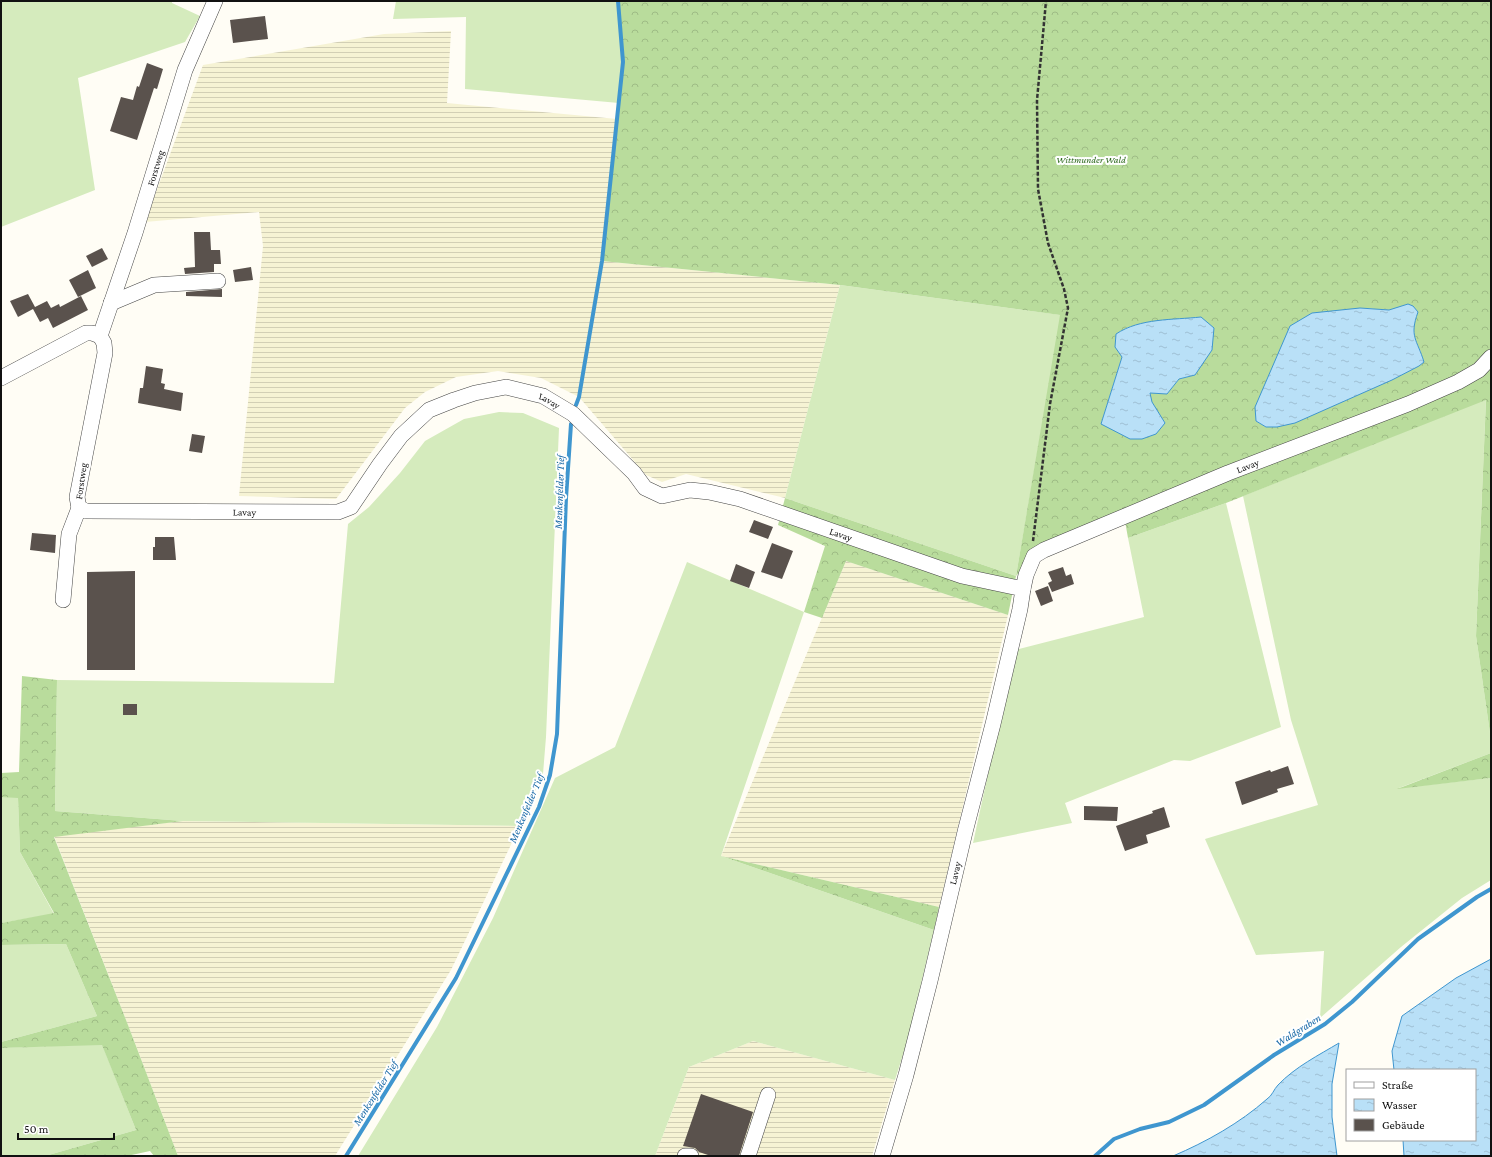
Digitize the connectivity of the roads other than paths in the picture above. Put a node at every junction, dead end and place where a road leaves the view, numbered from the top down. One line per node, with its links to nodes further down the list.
1 (215, 1): 3 (street, Forstweg)
2 (218, 280): 3 (street)
3 (111, 303): 4 (street, Forstweg)
4 (100, 336): 6 (street); 7 (street, Forstweg)
5 (1491, 357): 8 (street, Lavay)
6 (1, 378)
7 (79, 508): 8 (street, Lavay); 9 (street)
8 (1023, 589): 14 (street, Lavay)
9 (63, 600)
10 (768, 1095): 13 (street)
11 (685, 1156): 12 (street)
12 (691, 1156)
13 (748, 1156)
14 (882, 1156)

